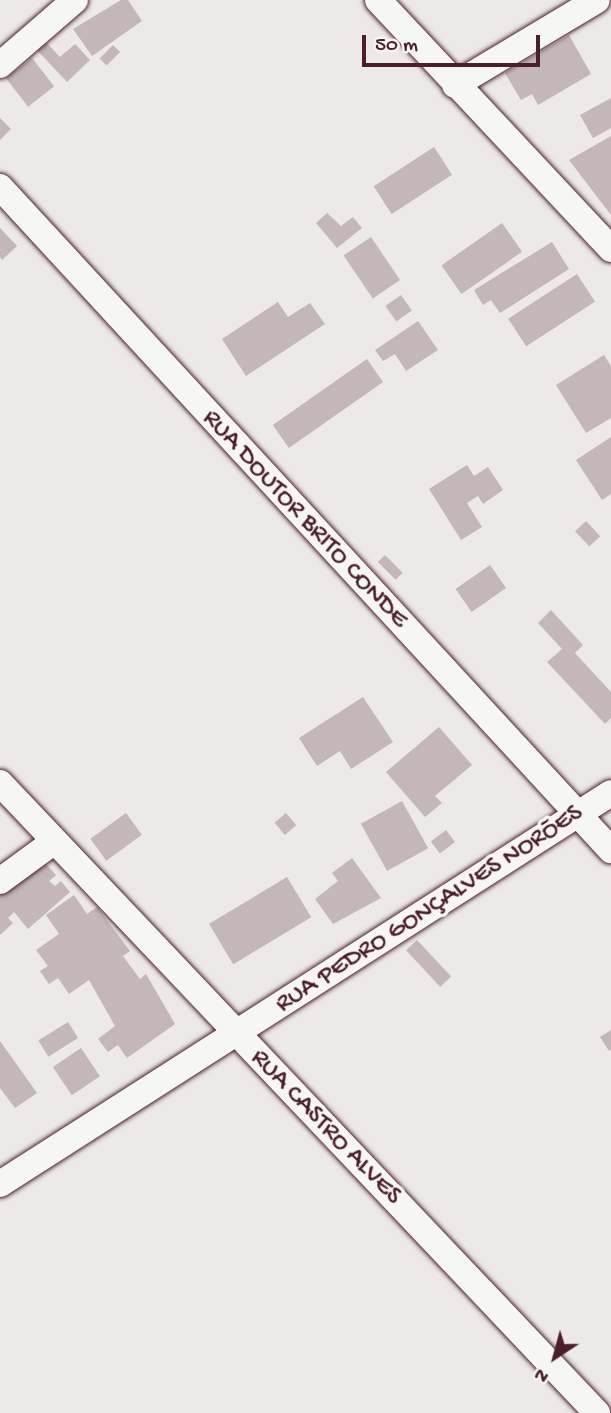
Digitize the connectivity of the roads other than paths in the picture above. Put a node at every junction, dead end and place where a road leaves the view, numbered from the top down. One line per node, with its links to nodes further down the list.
1 (75, 0): 4 (street)
2 (378, 0): 5 (street)
3 (597, 0): 5 (street)
4 (0, 65)
5 (455, 85): 7 (street)
6 (0, 187): 10 (street, RUA DOUTOR BRITO CONDE)
7 (611, 249)
8 (0, 783): 11 (street, RUA CASTRO ALVES)
9 (611, 793): 10 (street, RUA PEDRO GONÇALVES NORÕES)
10 (579, 813): 12 (street, RUA DOUTOR BRITO CONDE); 14 (street, RUA PEDRO GONÇALVES NORÕES)
11 (54, 842): 13 (street); 14 (street, RUA CASTRO ALVES)
12 (611, 850)
13 (0, 881)
14 (236, 1035): 15 (street, RUA PEDRO GONÇALVES NORÕES); 16 (street, RUA CASTRO ALVES)
15 (0, 1184)
16 (597, 1413)

